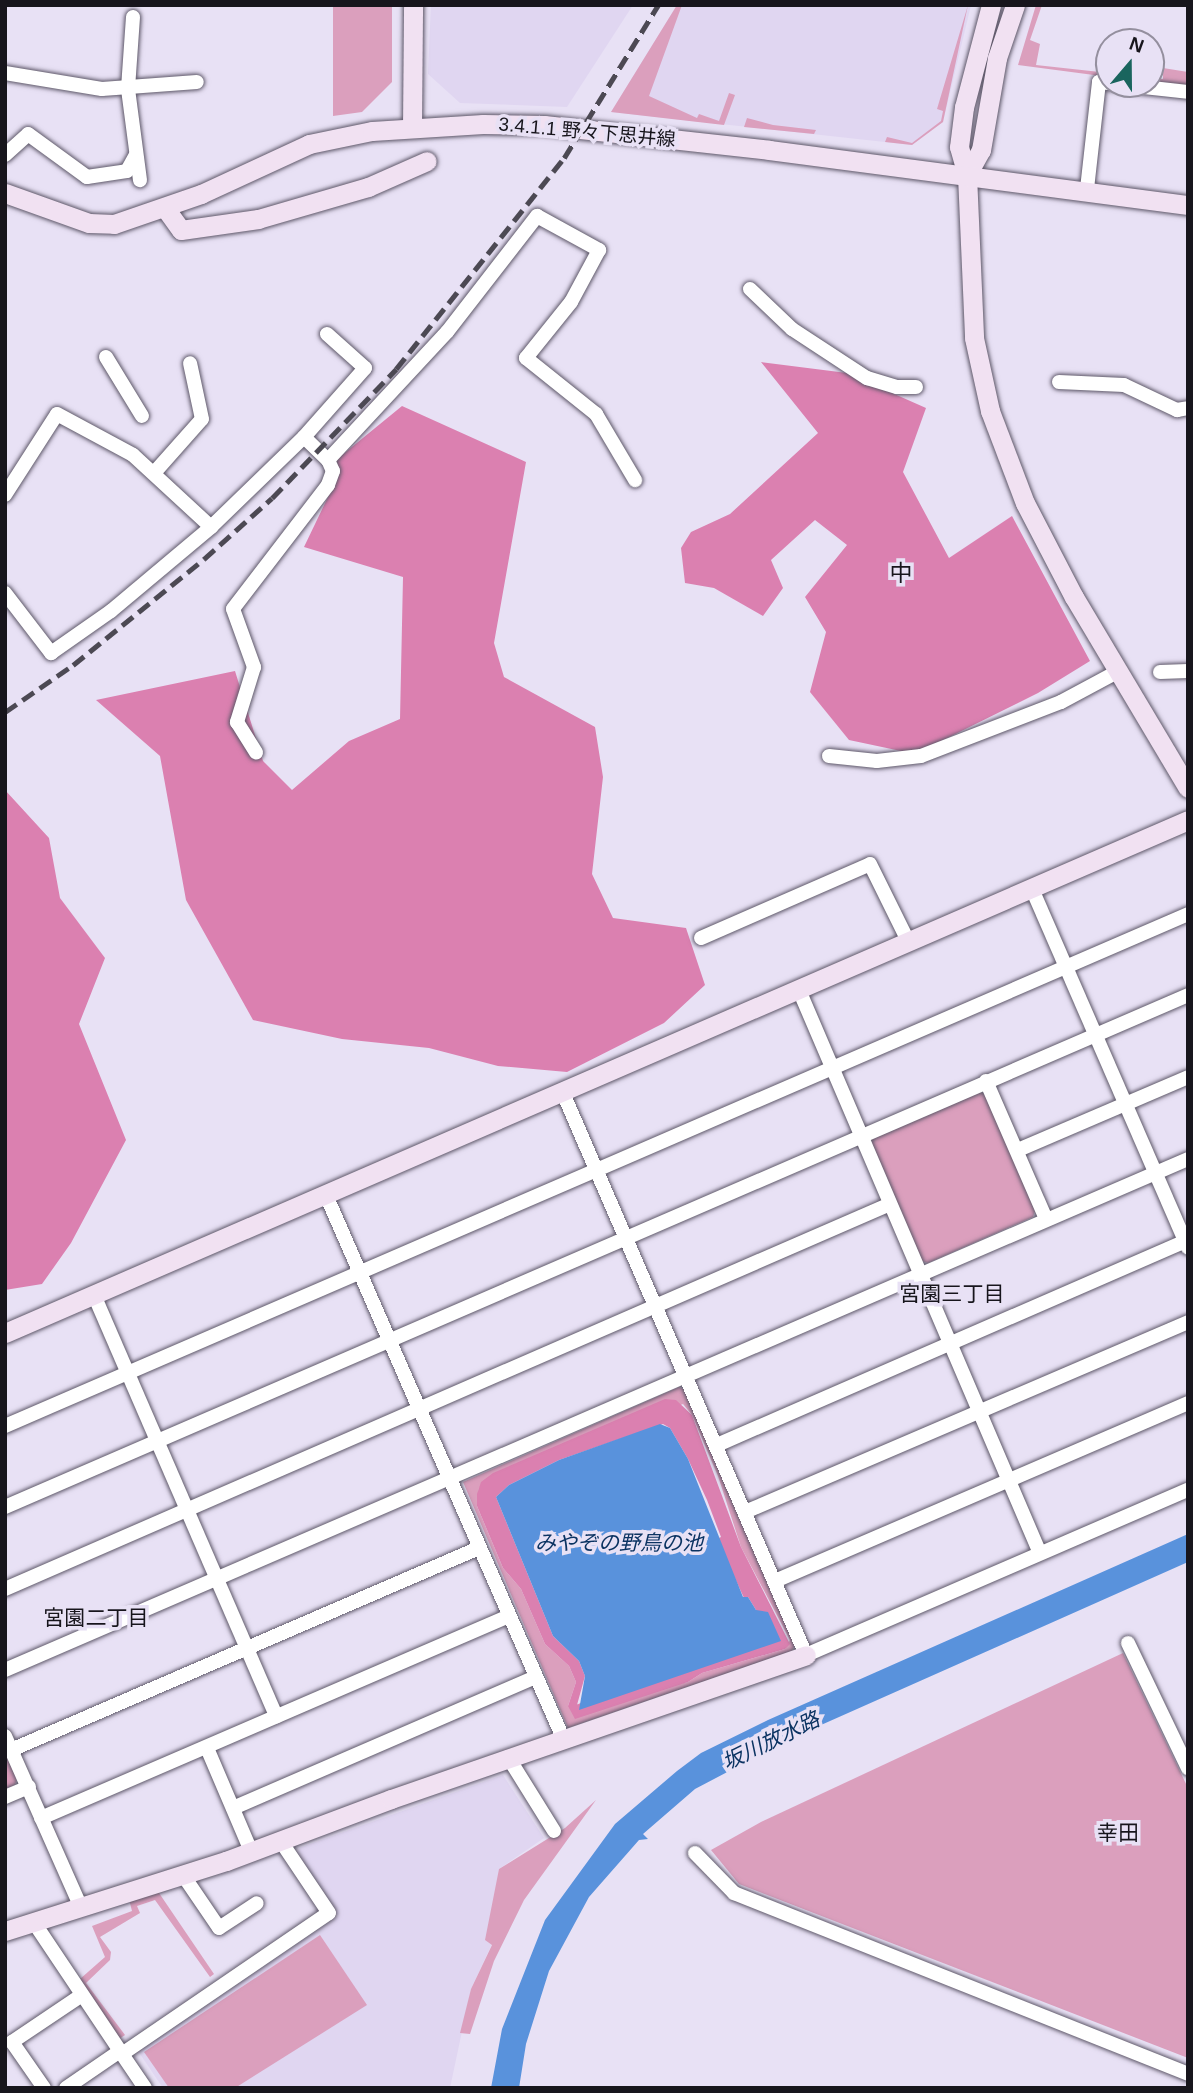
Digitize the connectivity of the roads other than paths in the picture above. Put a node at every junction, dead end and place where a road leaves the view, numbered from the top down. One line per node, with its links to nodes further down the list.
1 (413, 5): 11 (street)
2 (991, 5): 15 (street)
3 (1015, 5): 15 (street)
4 (133, 17): 7 (street)
5 (5, 73): 7 (street)
6 (197, 82): 7 (street)
7 (128, 89): 13 (street)
8 (1165, 89): 9 (street)
9 (1188, 92)
10 (1097, 98): 17 (street)
11 (412, 127): 15 (street, 3.4.1.1 野々下思井線); 20 (street, 3.4.1.1 野々下思井線)
12 (5, 155): 13 (street)
13 (136, 155): 16 (street)
14 (427, 161): 20 (street)
15 (967, 175): 17 (street, 3.4.1.1 野々下思井線); 37 (street)
16 (140, 180)
17 (1087, 189): 19 (street, 3.4.1.1 野々下思井線)
18 (5, 193): 20 (street, 3.4.1.1 野々下思井線)
19 (1188, 205)
20 (165, 208)
21 (750, 289): 26 (street)
22 (327, 334): 29 (street)
23 (106, 358): 28 (street)
24 (190, 363): 31 (street)
25 (1059, 382): 27 (street)
26 (916, 387)
27 (1188, 408)
28 (142, 416)
29 (303, 437): 30 (street); 34 (street)
30 (328, 460): 32 (street); 39 (street)
31 (154, 473): 33 (street); 34 (street)
32 (635, 480)
33 (5, 495)
34 (211, 527): 35 (street)
35 (5, 593)
36 (1188, 671): 38 (street)
37 (1117, 672): 40 (street); 41 (street)
38 (1160, 672)
39 (256, 752)
40 (829, 756)
41 (1188, 788)
42 (1188, 820): 43 (street)
43 (1032, 889): 46 (street); 47 (street)
44 (1188, 914): 47 (street)
45 (701, 938): 46 (street)
46 (909, 943): 48 (street)
47 (1066, 968): 50 (street); 51 (street)
48 (799, 990): 51 (street); 54 (street)
49 (1188, 995): 50 (street)
50 (1096, 1035): 53 (street); 55 (street)
51 (831, 1067): 56 (street); 59 (street)
52 (1188, 1077): 55 (street)
53 (986, 1081): 56 (street); 57 (street)
54 (563, 1093): 59 (street); 61 (street)
55 (1126, 1103): 57 (street); 60 (street)
56 (861, 1135): 62 (street); 64 (street)
57 (1018, 1150): 63 (street)
58 (1188, 1159): 60 (street)
59 (597, 1168): 64 (street); 66 (street)
60 (1156, 1172): 63 (street); 65 (street)
61 (326, 1195): 66 (street); 68 (street)
62 (890, 1204): 67 (street); 69 (street)
63 (1046, 1219): 67 (street)
64 (625, 1238): 69 (street); 72 (street)
65 (1187, 1243): 73 (street)
66 (360, 1273): 72 (street); 74 (street)
67 (920, 1274): 73 (street); 75 (street)
68 (94, 1295): 71 (street); 74 (street)
69 (655, 1307): 75 (street); 77 (street)
70 (1188, 1322): 78 (street)
71 (5, 1334)
72 (390, 1341): 77 (street); 80 (street)
73 (950, 1343): 78 (street); 81 (street)
74 (127, 1373): 79 (street); 80 (street)
75 (686, 1375): 81 (street); 82 (street)
76 (1188, 1404): 83 (street)
77 (420, 1411): 82 (street); 86 (street)
78 (979, 1411): 83 (street); 87 (street)
79 (5, 1426)
80 (157, 1441): 85 (street); 86 (street)
81 (717, 1445): 87 (street)
82 (450, 1478): 88 (street); 90 (street)
83 (1008, 1480): 89 (street); 91 (street)
84 (1188, 1490): 89 (street)
85 (5, 1507)
86 (188, 1510): 90 (street); 92 (street)
87 (745, 1512): 91 (street)
88 (479, 1548): 93 (street); 95 (street)
89 (1039, 1551): 96 (street)
90 (217, 1579): 95 (street); 97 (street)
91 (775, 1581): 96 (street)
92 (5, 1589)
93 (509, 1616): 98 (street); 99 (street)
94 (1128, 1643): 104 (street)
95 (246, 1647): 99 (street); 101 (street)
96 (806, 1655): 100 (street)
97 (5, 1670)
98 (536, 1676): 100 (street); 107 (street)
99 (276, 1716): 102 (street)
100 (563, 1738): 103 (street)
101 (8, 1743): 105 (street)
102 (206, 1748): 107 (street); 108 (street)
103 (508, 1757): 109 (street); 110 (street)
104 (1188, 1768)
105 (29, 1787): 106 (street); 108 (street)
106 (5, 1797)
107 (233, 1808): 111 (street)
108 (41, 1818): 115 (street)
109 (554, 1831)
110 (280, 1840): 111 (street); 119 (street)
111 (251, 1851): 113 (street)
112 (695, 1853): 120 (street)
113 (183, 1875): 114 (street); 115 (street)
114 (257, 1903)
115 (80, 1905): 116 (street)
116 (33, 1921): 117 (street); 118 (street)
117 (5, 1931)
118 (82, 1995): 119 (street); 121 (street)
119 (121, 2052): 122 (street); 123 (street)
120 (1188, 2074)
121 (44, 2088)
122 (65, 2088)
123 (145, 2088)

